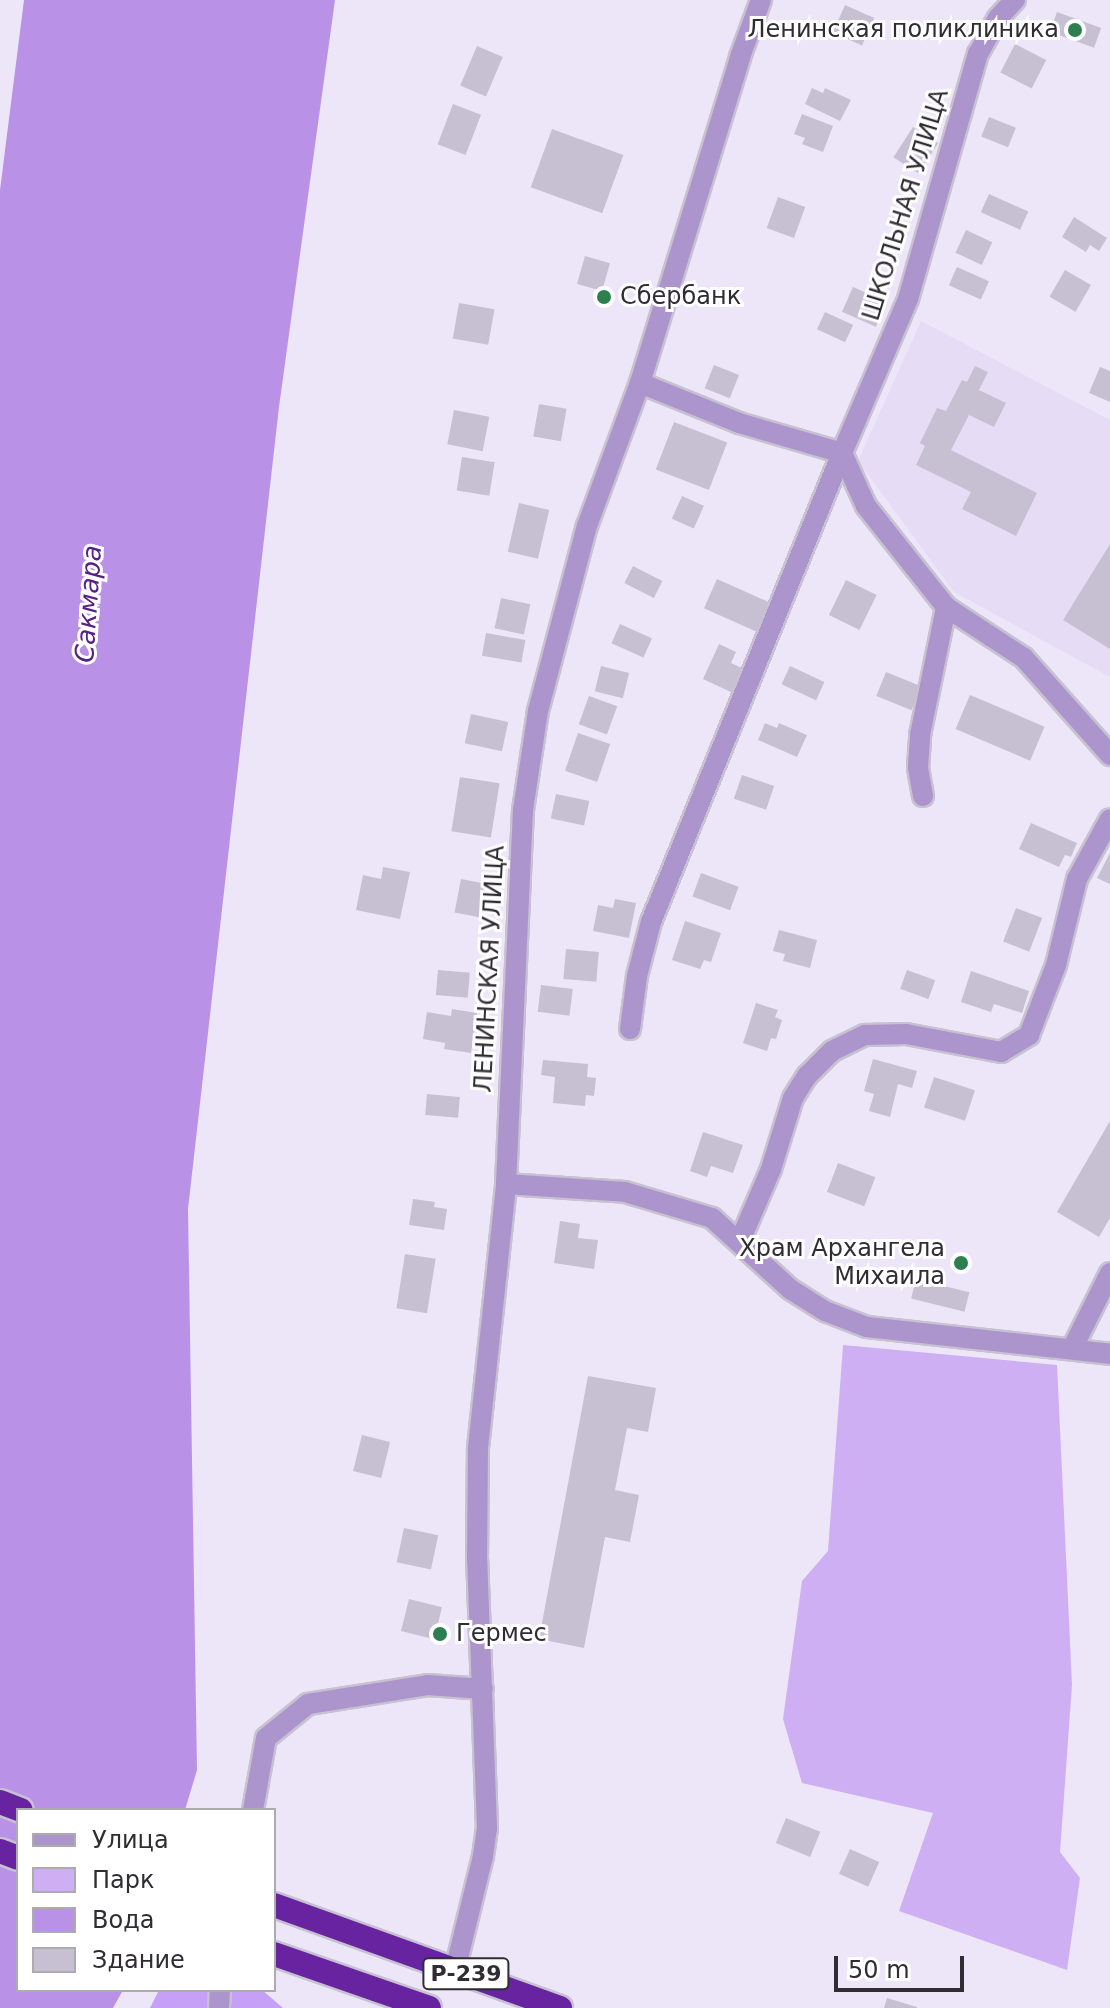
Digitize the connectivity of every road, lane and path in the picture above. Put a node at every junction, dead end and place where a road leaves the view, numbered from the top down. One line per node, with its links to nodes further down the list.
1 (761, 0): 3 (street, ЛЕНИНСКАЯ УЛИЦА)
2 (1015, 0): 4 (street, ШКОЛЬНАЯ УЛИЦА)
3 (640, 383): 4 (street); 10 (street, ЛЕНИНСКАЯ УЛИЦА)
4 (842, 453): 5 (street); 9 (street, ШКОЛЬНАЯ УЛИЦА)
5 (946, 607): 6 (street); 7 (street)
6 (1110, 755)
7 (923, 796)
8 (1110, 819): 11 (street)
9 (630, 1029)
10 (506, 1184): 11 (street); 15 (street, ЛЕНИНСКАЯ УЛИЦА)
11 (740, 1241): 13 (street)
12 (1110, 1273): 13 (street)
13 (1072, 1349): 14 (street)
14 (1110, 1354)
15 (483, 1689): 16 (street); 19 (street, ЛЕНИНСКАЯ УЛИЦА)
16 (253, 1808)
17 (276, 1906): 19 (highway, Р-239)
18 (276, 1955): 20 (highway, Р-239)
19 (455, 1970): 21 (highway, Р-239)
20 (429, 2008)
21 (560, 2008)

